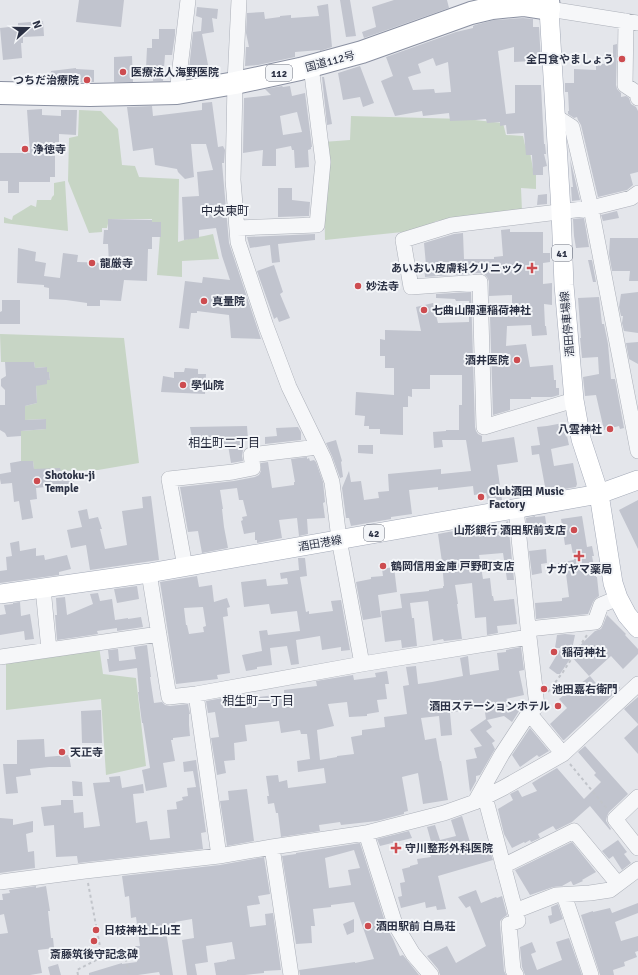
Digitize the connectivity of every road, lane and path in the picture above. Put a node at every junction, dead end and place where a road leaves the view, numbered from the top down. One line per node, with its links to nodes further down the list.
1 (188, 0): 8 (street)
2 (239, 0): 6 (street)
3 (549, 5): 4 (street); 5 (highway, 国道112号 / 112); 10 (main road, 酒田停車場線 / 41)
4 (632, 22): 9 (street)
5 (312, 66): 6 (highway, 国道112号 / 112); 14 (street)
6 (235, 83): 8 (highway, 国道112号 / 112); 14 (street)
7 (0, 93): 8 (highway, 国道112号 / 112)
8 (177, 93)
9 (638, 98)
10 (555, 116): 12 (street); 13 (main road, 酒田停車場線 / 41)
11 (638, 193): 12 (street)
12 (591, 208): 13 (street); 17 (street)
13 (561, 211): 15 (main road, 酒田停車場線 / 41); 15 (street)
14 (237, 228): 16 (street)
15 (574, 400): 19 (main road, 酒田停車場線 / 41)
16 (318, 447): 21 (street); 22 (street)
17 (638, 451)
18 (638, 480): 19 (main road, 酒田港線 / 42)
19 (599, 494): 20 (main road, 酒田港線 / 42); 26 (main road, 酒田停車場線 / 41)
20 (516, 508): 21 (main road, 酒田港線 / 42); 29 (street)
21 (339, 539): 22 (main road, 酒田港線 / 42); 33 (street)
22 (185, 567): 23 (main road, 酒田港線 / 42)
23 (149, 573): 24 (main road, 酒田港線 / 42); 30 (street)
24 (43, 588): 25 (main road, 酒田港線 / 42); 31 (street)
25 (0, 594)
26 (618, 598): 27 (street); 28 (main road, 酒田停車場線 / 41)
27 (595, 622): 29 (street); 36 (path)
28 (638, 628)
29 (528, 633): 33 (street); 36 (street)
30 (159, 634): 31 (street); 35 (street)
31 (49, 650): 32 (street)
32 (0, 657)
33 (362, 664): 35 (street)
34 (638, 684): 37 (street)
35 (196, 694): 44 (street)
36 (533, 710): 37 (street); 39 (street)
37 (563, 754): 39 (street); 40 (path)
38 (638, 797): 40 (street)
39 (480, 800): 41 (street); 45 (street)
40 (615, 819): 43 (street)
41 (366, 833): 42 (street); 56 (street)
42 (272, 847): 44 (street); 55 (street)
43 (638, 848)
44 (219, 856): 47 (street)
45 (503, 866): 49 (street); 51 (street)
46 (638, 869): 49 (street)
47 (85, 871): 48 (street); 52 (path)
48 (0, 882)
49 (618, 884): 50 (street)
50 (564, 895): 51 (street); 58 (street)
51 (516, 916): 57 (street)
52 (102, 957): 53 (path); 54 (path)
53 (78, 975)
54 (129, 975)
55 (291, 975)
56 (431, 975)
57 (516, 975)
58 (591, 975)

